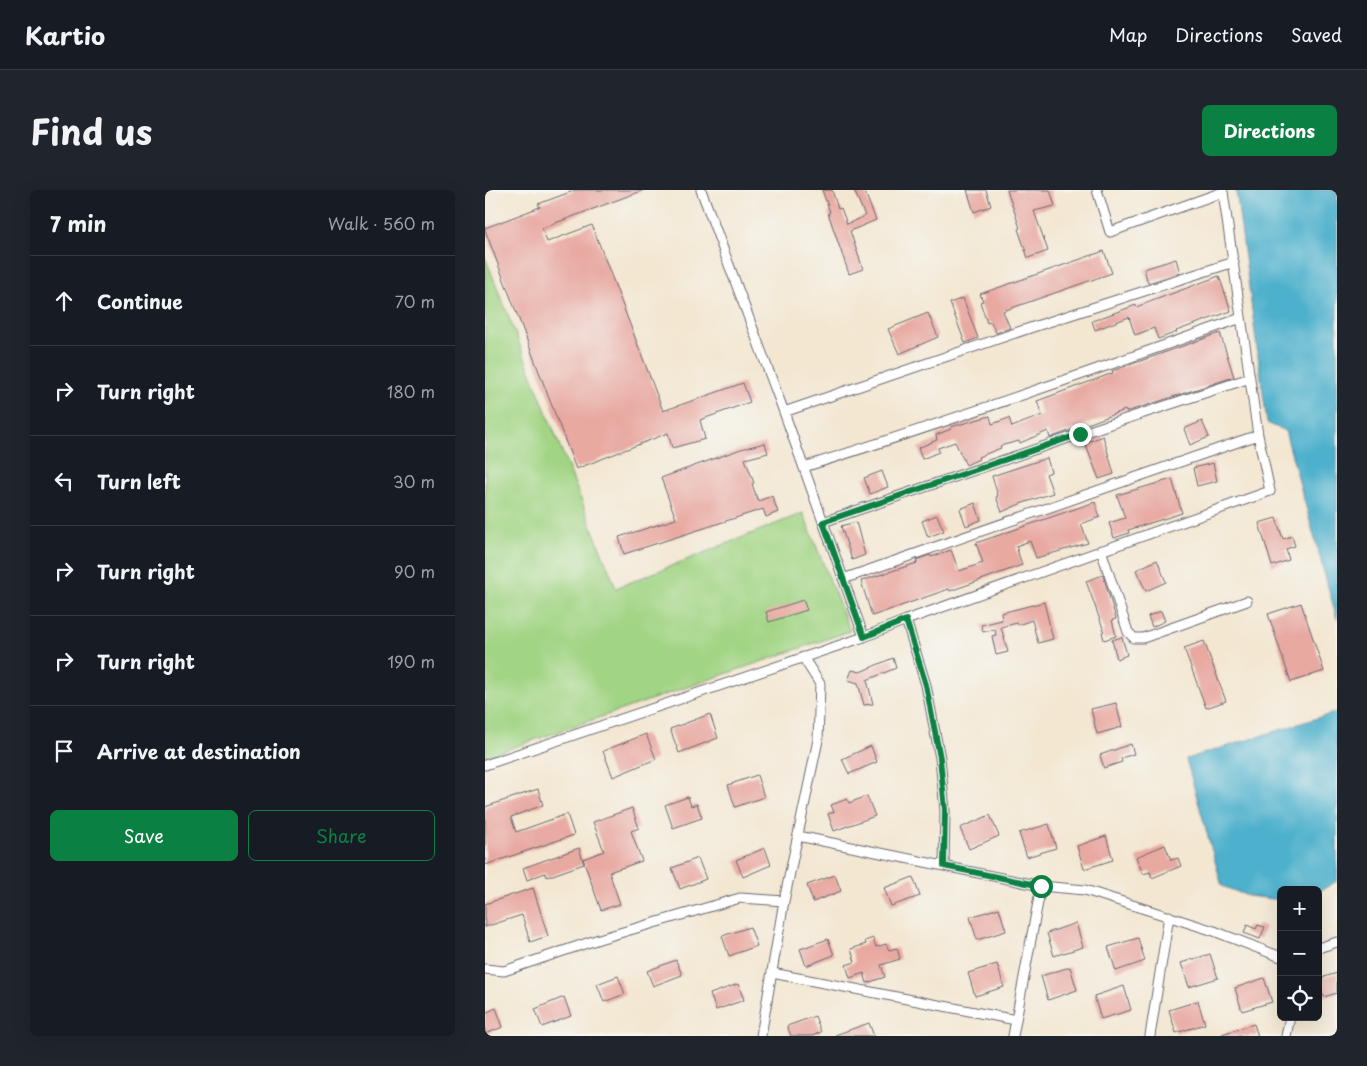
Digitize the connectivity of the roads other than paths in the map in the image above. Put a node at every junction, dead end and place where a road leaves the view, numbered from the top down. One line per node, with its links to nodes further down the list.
1 (701, 190): 6 (street)
2 (1097, 190): 3 (street)
3 (1233, 262): 4 (street); 6 (street)
4 (1241, 318): 5 (street); 8 (street)
5 (1250, 378): 7 (street); 9 (street)
6 (784, 412): 8 (street)
7 (1258, 435): 10 (street); 11 (street)
8 (804, 467): 9 (street)
9 (823, 522): 11 (street)
10 (1101, 550): 12 (street); 13 (street)
11 (843, 579): 14 (street)
12 (1247, 601)
13 (906, 620): 14 (street); 18 (street)
14 (864, 637): 15 (street)
15 (803, 657): 16 (street); 17 (street)
16 (485, 765)
17 (798, 836): 18 (street); 20 (street)
18 (944, 866): 19 (street)
19 (1041, 886): 21 (street); 27 (street)
20 (785, 901): 25 (street); 26 (street)
21 (1169, 916): 24 (street); 31 (street)
22 (1337, 942): 23 (street)
23 (1322, 947)
24 (1277, 955)
25 (485, 969)
26 (772, 974): 27 (street); 29 (street)
27 (1016, 1020): 30 (street)
28 (1288, 1021): 32 (street)
29 (761, 1036)
30 (1013, 1036)
31 (1150, 1036)
32 (1286, 1036)

